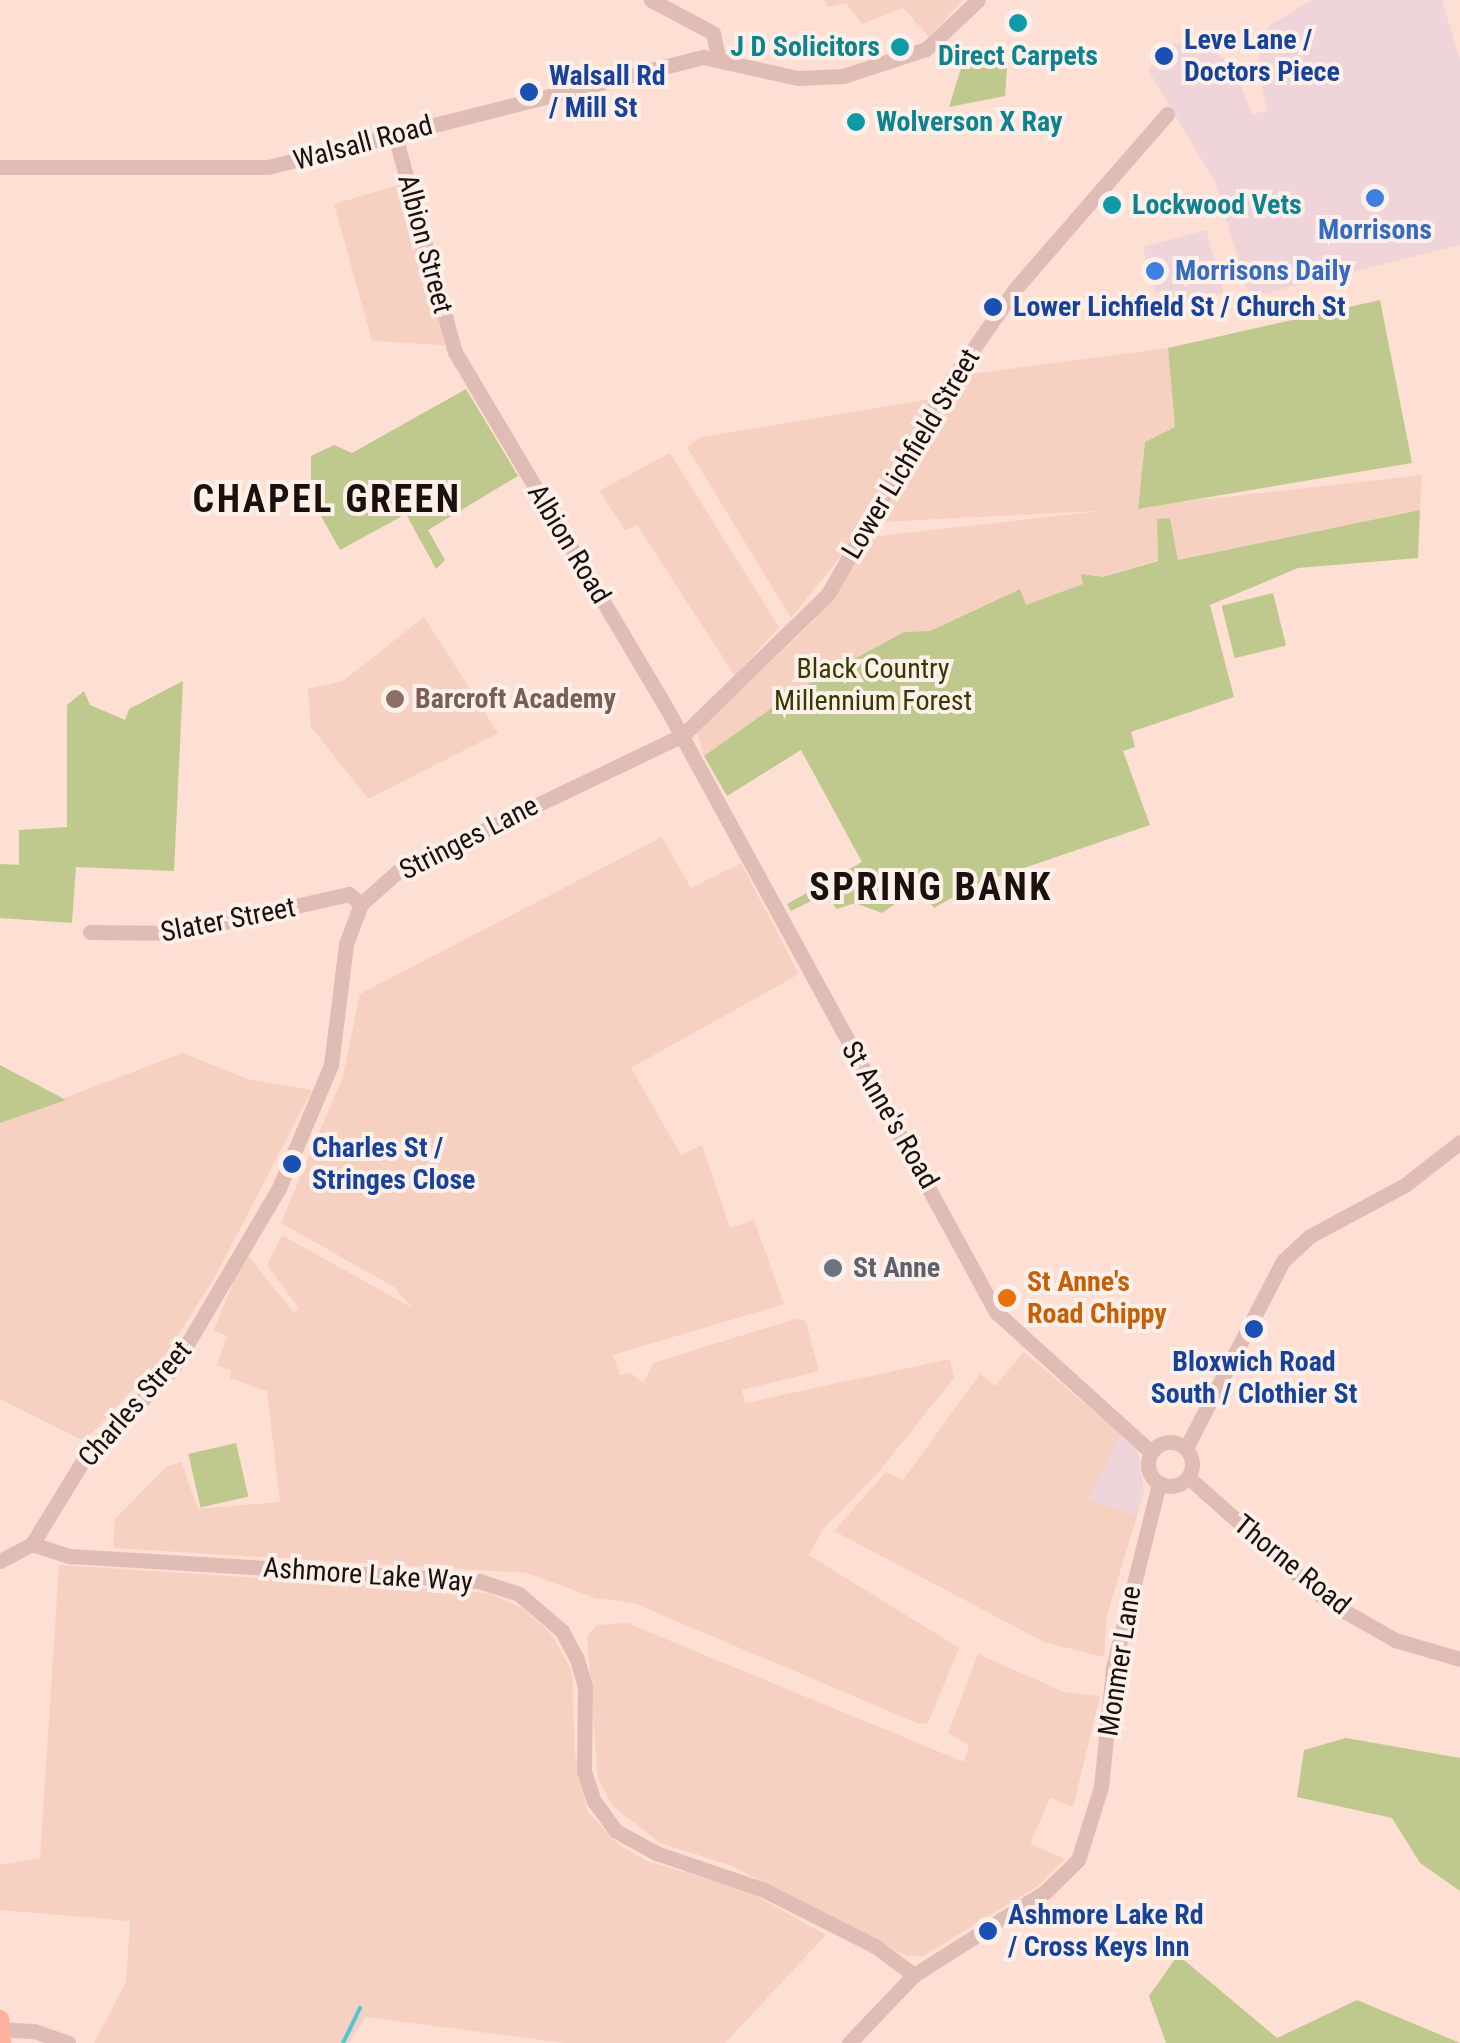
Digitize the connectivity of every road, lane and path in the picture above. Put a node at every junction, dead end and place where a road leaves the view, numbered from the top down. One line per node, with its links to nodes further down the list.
1 (651, 0): 3 (street)
2 (978, 0): 3 (street)
3 (718, 58): 5 (street, Walsall Road)
4 (1167, 114): 8 (street, Lower Lichfield Street)
5 (396, 136): 6 (street, Walsall Road); 7 (street, Albion Street)
6 (0, 167)
7 (455, 352): 8 (street, Albion Road)
8 (682, 736): 9 (street, Stringes Lane); 13 (street, St Anne's Road)
9 (361, 904): 10 (street, Slater Street); 16 (street, Charles Street)
10 (90, 932)
11 (1460, 1142): 12 (street)
12 (1186, 1448): 13 (street); 14 (street)
13 (1151, 1452): 15 (street)
14 (1188, 1477): 15 (street); 18 (street, Thorne Road)
15 (1159, 1484): 19 (street, Monmer Lane)
16 (32, 1544): 17 (street); 19 (street, Ashmore Lake Way)
17 (0, 1561)
18 (1460, 1658)
19 (914, 1975): 22 (street)
20 (1, 2030): 21 (street)
21 (68, 2043)
22 (849, 2043)

